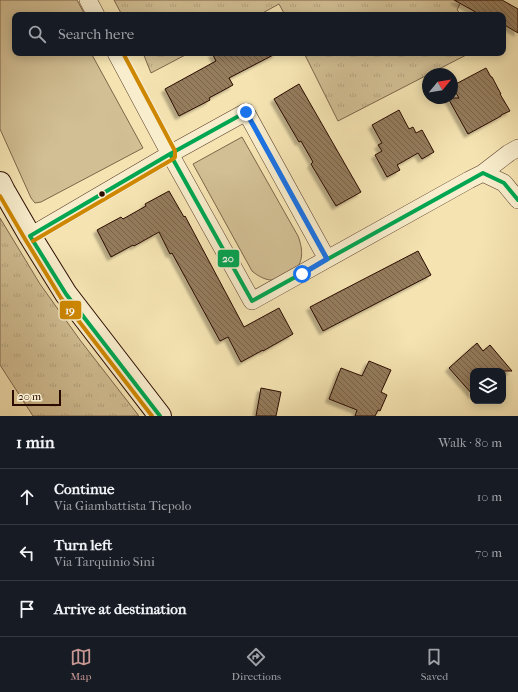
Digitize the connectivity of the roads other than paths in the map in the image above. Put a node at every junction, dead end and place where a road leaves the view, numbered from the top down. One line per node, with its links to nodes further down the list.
1 (88, 0): 2 (street)
2 (94, 12)
3 (118, 56): 5 (street)
4 (518, 148): 6 (street)
5 (170, 154): 9 (street); 10 (street); 10 (street)
6 (483, 173): 8 (street); 10 (street)
7 (0, 183): 9 (street)
8 (518, 200)
9 (30, 236): 11 (street)
10 (327, 259)
11 (160, 416)

